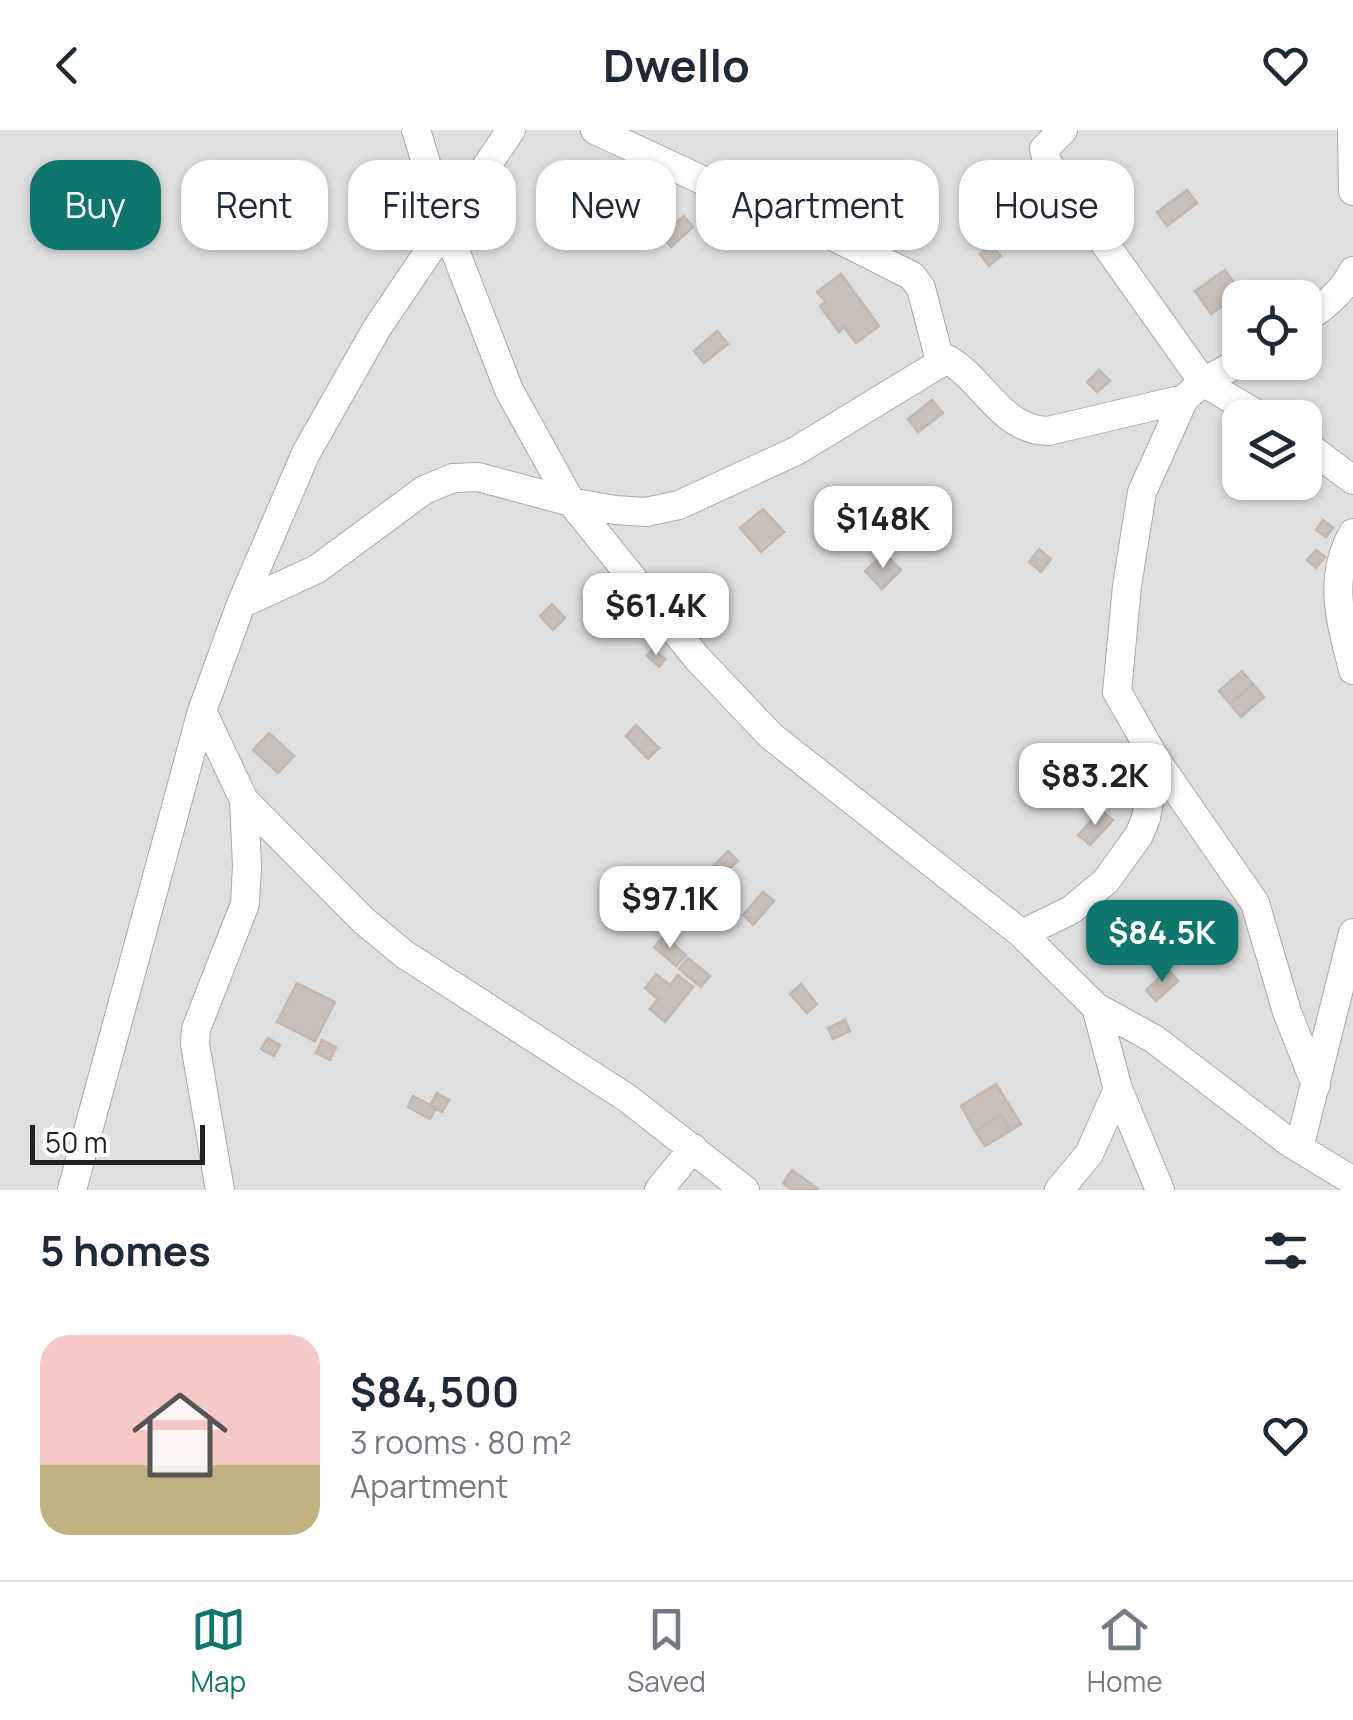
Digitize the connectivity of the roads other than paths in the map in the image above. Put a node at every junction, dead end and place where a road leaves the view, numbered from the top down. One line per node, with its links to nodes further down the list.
1 (416, 130): 6 (street)
2 (511, 130): 7 (street)
3 (594, 130): 13 (street)
4 (1062, 130): 15 (street)
5 (1352, 130): 8 (street)
6 (425, 160)
7 (490, 160)
8 (1353, 191)
9 (429, 250): 21 (street)
10 (454, 250): 19 (street)
11 (1353, 271): 12 (street)
12 (1322, 308)
13 (940, 361): 15 (street); 19 (street)
14 (1222, 373): 15 (street)
15 (1194, 391): 16 (street); 24 (street)
16 (1222, 402)
17 (1322, 457): 18 (street)
18 (1353, 480)
19 (571, 502): 21 (street); 27 (street)
20 (1353, 533): 22 (street)
21 (241, 604): 23 (street)
22 (1353, 670)
23 (202, 712): 25 (street); 36 (street)
24 (1156, 760): 27 (street); 29 (street)
25 (244, 800): 31 (street); 37 (street)
26 (1353, 933): 29 (street)
27 (1022, 934): 28 (street)
28 (1096, 1007): 30 (street); 32 (street)
29 (1316, 1086): 32 (street)
30 (1118, 1088): 33 (street); 34 (street)
31 (693, 1148): 38 (street); 39 (street)
32 (1299, 1148): 35 (street)
33 (1144, 1151): 34 (street); 41 (street)
34 (1089, 1154): 40 (street)
35 (1352, 1180)
36 (72, 1190)
37 (220, 1190)
38 (659, 1190)
39 (745, 1190)
40 (1059, 1190)
41 (1160, 1190)

